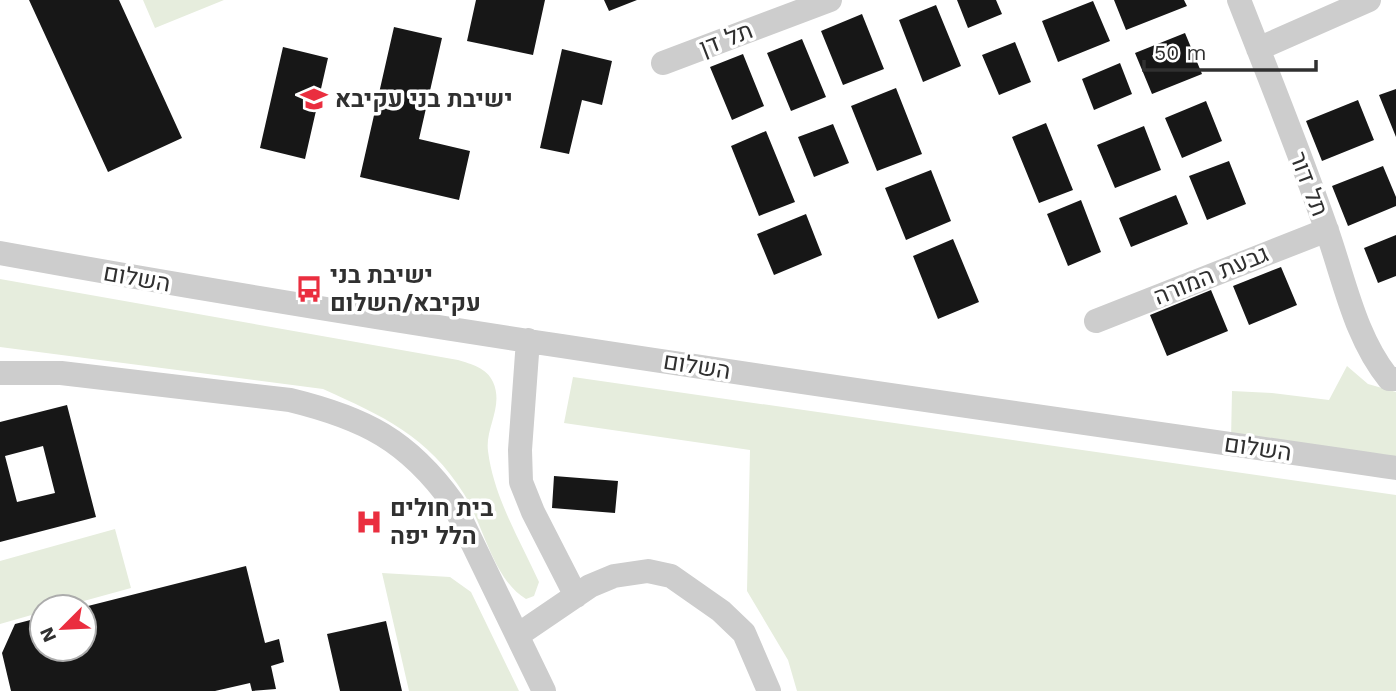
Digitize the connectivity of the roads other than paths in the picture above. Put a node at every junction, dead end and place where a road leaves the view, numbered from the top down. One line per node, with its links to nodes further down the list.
1 (830, 0): 5 (street, תל דן)
2 (1239, 0): 4 (street, תל דור)
3 (1369, 0): 4 (street)
4 (1258, 49): 6 (street, תל דור)
5 (663, 63)
6 (1327, 230): 8 (street, גבעת המורה); 11 (street, תל דור)
7 (0, 253): 9 (street, השלום)
8 (1096, 321)
9 (528, 340): 12 (street, השלום); 13 (street)
10 (0, 373): 14 (street)
11 (1388, 373)
12 (1396, 468)
13 (576, 596): 14 (street); 16 (street)
14 (517, 635): 15 (street)
15 (544, 691)
16 (769, 691)

